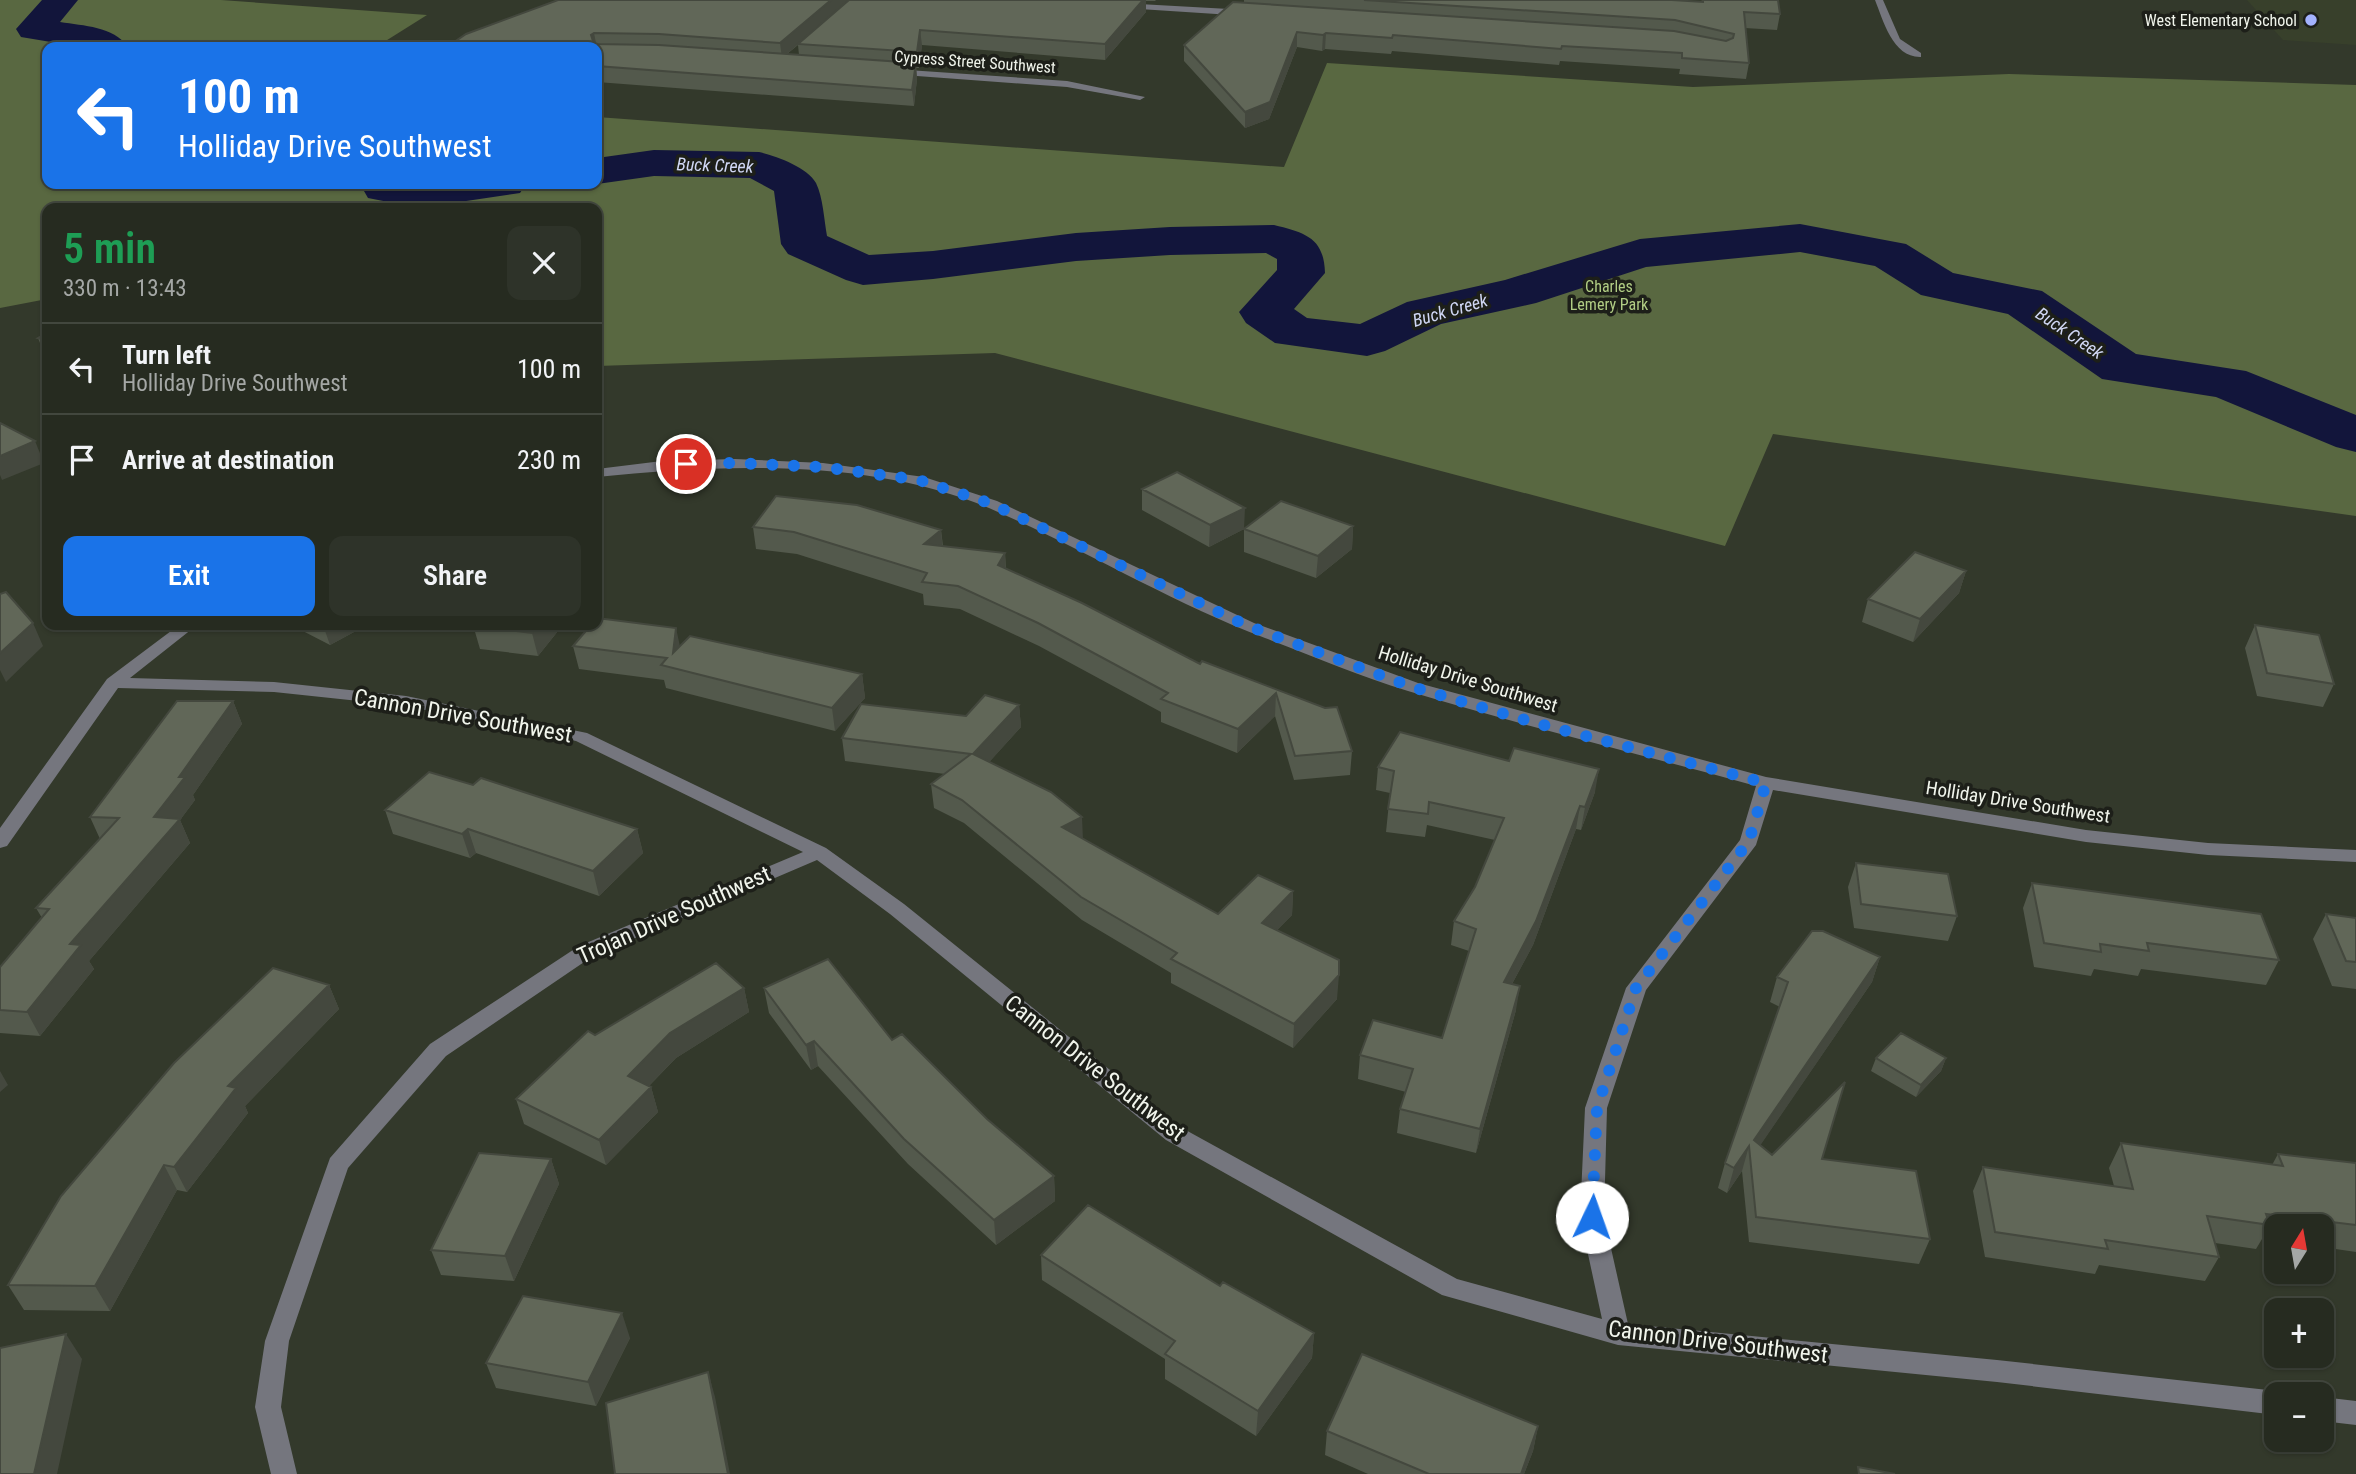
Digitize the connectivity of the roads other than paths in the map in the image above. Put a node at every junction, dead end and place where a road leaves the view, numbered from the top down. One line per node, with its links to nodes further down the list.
1 (1879, 0): 4 (street)
2 (1107, 4): 3 (street)
3 (1264, 14)
4 (1917, 55)
5 (879, 71): 6 (street, Cypress Street Southwest)
6 (1140, 97)
7 (602, 472): 10 (street, Holliday Drive Southwest)
8 (183, 630): 9 (street)
9 (113, 683): 11 (street); 12 (street, Cannon Drive Southwest)
10 (1766, 783): 13 (street, Holliday Drive Southwest); 14 (street)
11 (0, 842)
12 (819, 852): 14 (street, Cannon Drive Southwest); 18 (street, Trojan Drive Southwest)
13 (2356, 856)
14 (1618, 1334): 15 (street, Cannon Drive Southwest)
15 (2264, 1402)
16 (2334, 1410): 17 (street)
17 (2356, 1413)
18 (284, 1474)

